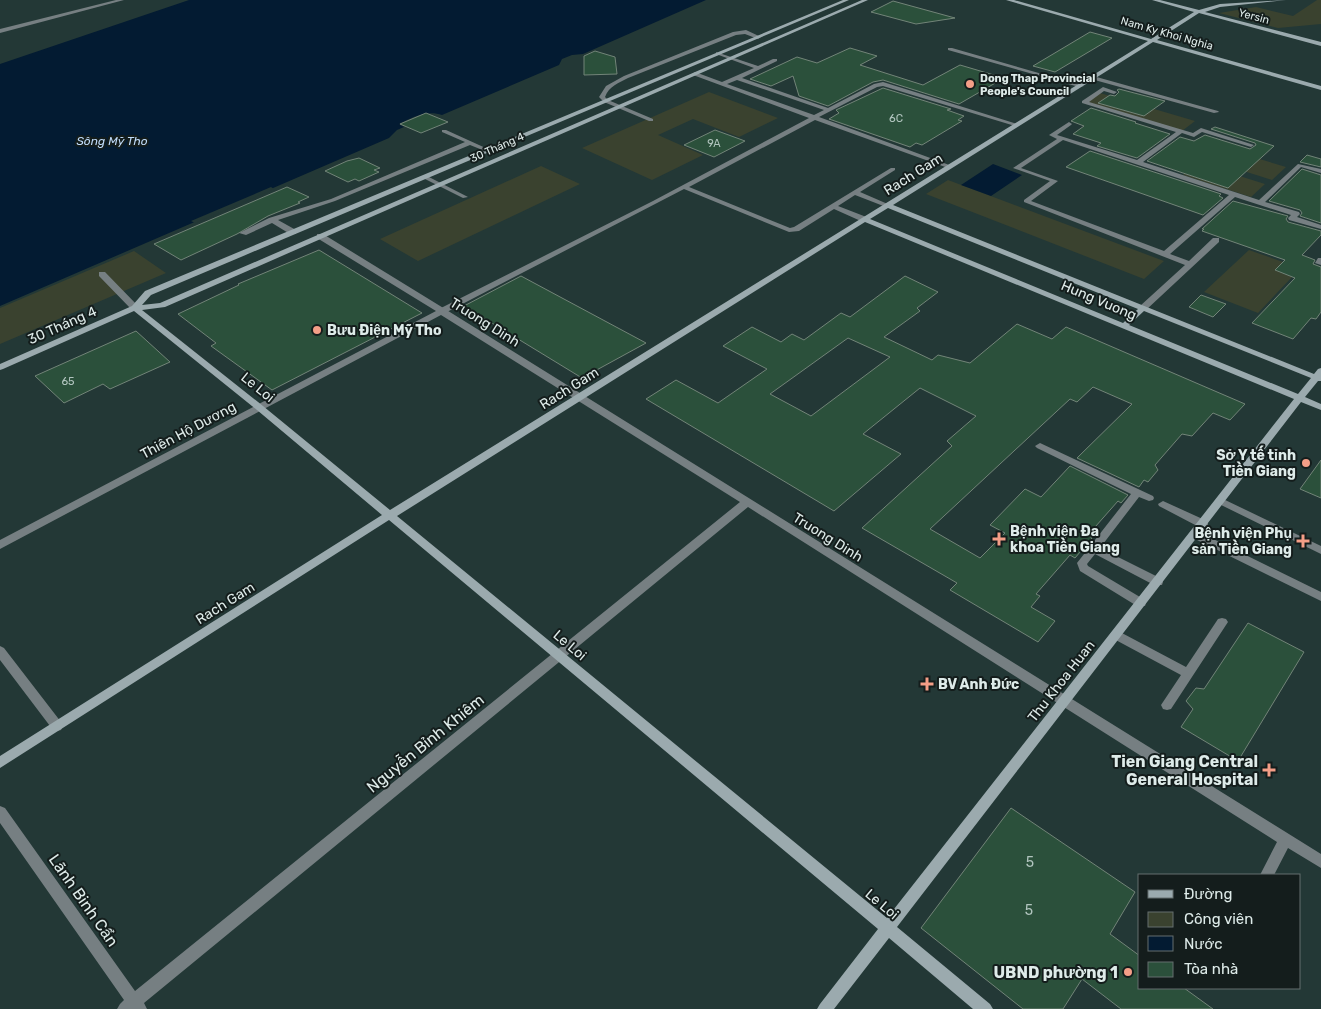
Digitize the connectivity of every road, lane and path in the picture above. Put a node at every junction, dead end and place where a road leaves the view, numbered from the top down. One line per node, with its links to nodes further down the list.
1 (122, 0): 10 (street)
2 (847, 0): 7 (main road, 30 Tháng 4)
3 (866, 0): 8 (main road, 30 Tháng 4)
4 (1008, 0): 12 (main road, Nam Ky Khoi Nghia)
5 (1154, 0): 9 (main road, Yersin)
6 (1284, 0): 9 (main road)
7 (828, 8): 8 (main road); 11 (main road, 30 Tháng 4)
8 (842, 12): 13 (main road, 30 Tháng 4)
9 (1198, 12): 12 (main road, Rach Gam); 14 (main road, Yersin)
10 (0, 31)
11 (758, 36): 13 (main road); 16 (main road, 30 Tháng 4); 28 (street)
12 (1155, 40): 22 (main road, Rach Gam); 25 (main road, Nam Ky Khoi Nghia)
13 (772, 42): 17 (main road, 30 Tháng 4)
14 (1321, 44)
15 (950, 49): 24 (street)
16 (718, 54): 17 (street); 28 (main road, 30 Tháng 4)
17 (731, 58): 19 (street); 20 (main road, 30 Tháng 4)
18 (776, 60): 19 (street)
19 (759, 68): 21 (street)
20 (695, 74): 23 (street); 30 (main road, 30 Tháng 4)
21 (737, 78): 23 (street); 27 (street)
22 (1093, 78): 24 (main road, Rach Gam); 32 (street)
23 (722, 84): 29 (street)
24 (1081, 86): 36 (main road, Rach Gam)
25 (1321, 88)
26 (1114, 92): 38 (street)
27 (785, 95): 29 (street); 31 (street)
28 (606, 100): 30 (street); 39 (main road, 30 Tháng 4)
29 (770, 102): 33 (street)
30 (620, 107): 34 (street); 41 (main road, 30 Tháng 4)
31 (829, 110): 33 (street, Thiên Hộ Dương); 36 (street, Thiên Hộ Dương)
32 (1216, 112)
33 (814, 118): 46 (street); 52 (street, Thiên Hộ Dương)
34 (651, 120)
35 (1069, 124): 40 (street)
36 (1017, 126): 46 (main road, Rach Gam)
37 (444, 131): 42 (street)
38 (1181, 131): 43 (street); 45 (street)
39 (526, 134): 41 (main road); 44 (main road, 30 Tháng 4)
40 (1062, 138): 45 (street); 68 (street)
41 (540, 140): 51 (main road, 30 Tháng 4)
42 (469, 143): 44 (street); 50 (street)
43 (1252, 145)
44 (487, 150): 49 (main road, 30 Tháng 4)
45 (1138, 163): 55 (street)
46 (950, 168): 59 (main road, Rach Gam)
47 (893, 169): 54 (street)
48 (1321, 171): 57 (street)
49 (425, 176): 51 (street); 53 (main road, 30 Tháng 4)
50 (380, 180): 53 (street); 60 (street)
51 (439, 185): 56 (street); 66 (main road, 30 Tháng 4)
52 (684, 187): 58 (street); 73 (street, Thiên Hộ Dương)
53 (396, 189): 62 (main road, 30 Tháng 4)
54 (854, 193): 58 (street); 59 (street)
55 (1234, 194): 57 (street); 68 (street)
56 (465, 197)
57 (1261, 202): 63 (street)
58 (833, 206): 61 (street)
59 (888, 206): 61 (main road, Rach Gam); 72 (main road, Hung Vuong)
60 (272, 220): 64 (street); 65 (street)
61 (866, 220): 74 (main road, Hung Vuong); 77 (main road, Rach Gam)
62 (305, 227): 64 (main road, 30 Tháng 4); 66 (main road)
63 (1321, 227)
64 (292, 232): 71 (main road, 30 Tháng 4)
65 (243, 233)
66 (320, 236): 71 (main road, 30 Tháng 4); 73 (street, Truong Dinh)
67 (1216, 240): 69 (street)
68 (1164, 254): 69 (street)
69 (1190, 264): 72 (street)
70 (102, 274): 71 (street)
71 (135, 308): 75 (main road, 30 Tháng 4); 80 (main road, Le Loi)
72 (1143, 308): 74 (main road); 76 (main road, Hung Vuong)
73 (442, 311): 77 (street, Truong Dinh); 80 (street, Thiên Hộ Dương)
74 (1124, 326): 78 (main road, Hung Vuong)
75 (0, 367)
76 (1319, 376): 78 (main road, Thu Khoa Huan)
77 (580, 397): 85 (street, Truong Dinh); 87 (main road, Rach Gam)
78 (1299, 398): 79 (main road, Hung Vuong); 84 (main road, Thu Khoa Huan)
79 (1321, 407)
80 (260, 408): 87 (main road, Le Loi); 90 (street, Thiên Hộ Dương)
81 (1040, 446): 82 (street)
82 (1138, 492): 83 (street); 91 (street)
83 (1149, 498)
84 (1221, 501): 88 (main road, Thu Khoa Huan); 92 (street)
85 (747, 502): 99 (street, Nguyễn Bỉnh Khiêm); 101 (street, Truong Dinh)
86 (1163, 504): 88 (street)
87 (390, 515): 99 (main road, Le Loi); 103 (main road, Rach Gam)
88 (1203, 524): 89 (main road, Thu Khoa Huan)
89 (1195, 534): 93 (main road, Thu Khoa Huan); 94 (street)
90 (0, 545)
91 (1093, 549): 93 (street); 95 (street)
92 (1321, 550)
93 (1158, 582): 95 (main road, Thu Khoa Huan)
94 (1321, 597)
95 (1141, 603): 97 (main road, Thu Khoa Huan)
96 (1222, 622): 100 (street)
97 (1116, 634): 100 (street); 101 (main road, Thu Khoa Huan)
98 (0, 651): 103 (street)
99 (559, 655): 109 (main road, Le Loi); 110 (street, Nguyễn Bỉnh Khiêm)
100 (1188, 673): 102 (street)
101 (1064, 701): 106 (street, Truong Dinh); 109 (main road, Thu Khoa Huan)
102 (1167, 705)
103 (57, 726): 104 (main road, Rach Gam)
104 (0, 763)
105 (0, 812): 110 (street, Lãnh Binh Cẩn)
106 (1285, 840): 107 (street, Truong Dinh); 108 (street)
107 (1321, 862)
108 (1268, 874)
109 (889, 929): 111 (main road, Thu Khoa Huan); 112 (main road, Le Loi)
110 (133, 1006)
111 (825, 1009)
112 (985, 1009)

